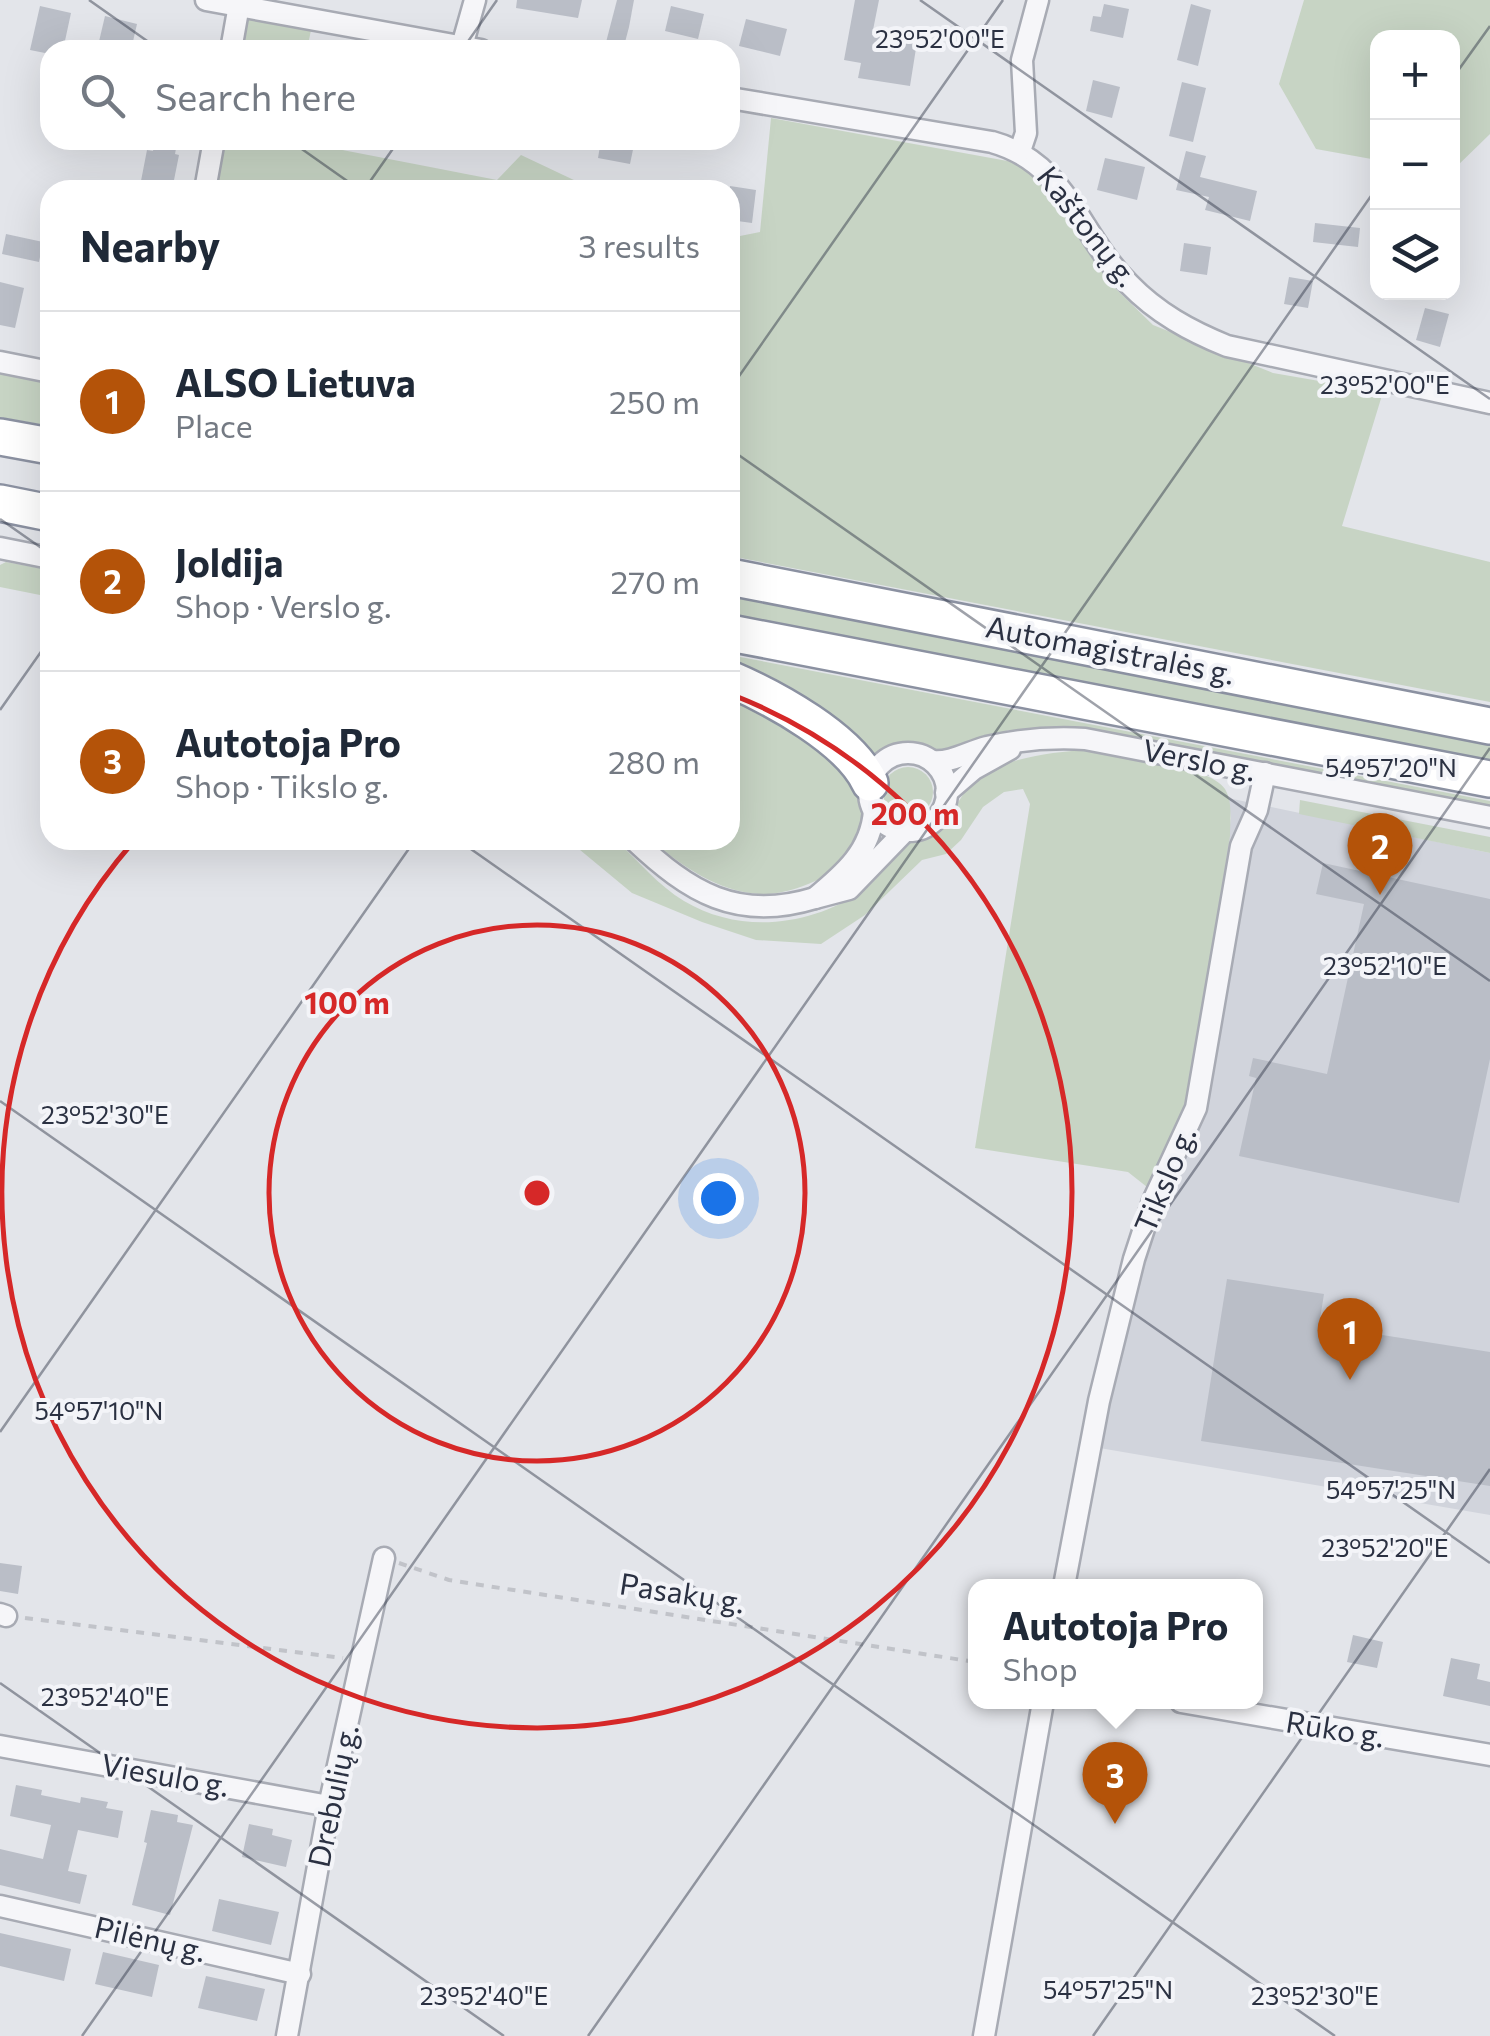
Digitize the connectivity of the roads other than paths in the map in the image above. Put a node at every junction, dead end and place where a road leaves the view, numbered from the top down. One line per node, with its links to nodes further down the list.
1 (206, 0): 4 (street)
2 (475, 0): 7 (street)
3 (1038, 0): 10 (street)
4 (240, 5): 5 (street); 6 (street)
5 (233, 40)
6 (429, 40)
7 (472, 40)
8 (740, 100): 10 (street, Kaštonų g.)
9 (212, 150): 11 (street)
10 (1020, 150): 14 (street, Kaštonų g.)
11 (207, 180)
12 (0, 362): 13 (street)
13 (40, 370)
14 (1490, 403)
15 (0, 437): 16 (highway)
16 (40, 444)
17 (0, 492): 18 (highway)
18 (40, 500)
19 (0, 503): 20 (highway)
20 (40, 511)
21 (0, 548): 22 (street)
22 (40, 556)
23 (740, 579): 27 (highway, Automagistralės g.)
24 (740, 635): 32 (highway, Automagistralės g.)
25 (740, 684): 34 (highway)
26 (1490, 717): 27 (highway)
27 (1454, 718): 28 (highway, Automagistralės g.)
28 (1490, 726)
29 (1025, 742): 30 (street, Verslo g.); 31 (street, Verslo g.); 33 (street, Verslo g.)
30 (932, 762): 33 (street); 34 (street)
31 (1265, 773): 35 (street, Verslo g.); 40 (street, Tikslo g.)
32 (1490, 779)
33 (946, 793): 36 (street)
34 (872, 797): 36 (street); 38 (street)
35 (1490, 817)
36 (906, 830): 38 (street)
37 (645, 850): 38 (street)
38 (814, 898)
39 (384, 1558): 45 (street, Drebulių g.)
40 (1065, 1579)
41 (1042, 1709): 49 (street)
42 (1221, 1709): 44 (street, Rūko g.)
43 (0, 1746): 45 (street, Viesulo g.)
44 (1490, 1756)
45 (329, 1806): 47 (street, Drebulių g.)
46 (0, 1906): 47 (street, Pilėnų g.)
47 (300, 1974): 48 (street, Drebulių g.)
48 (287, 2036)
49 (984, 2036)

